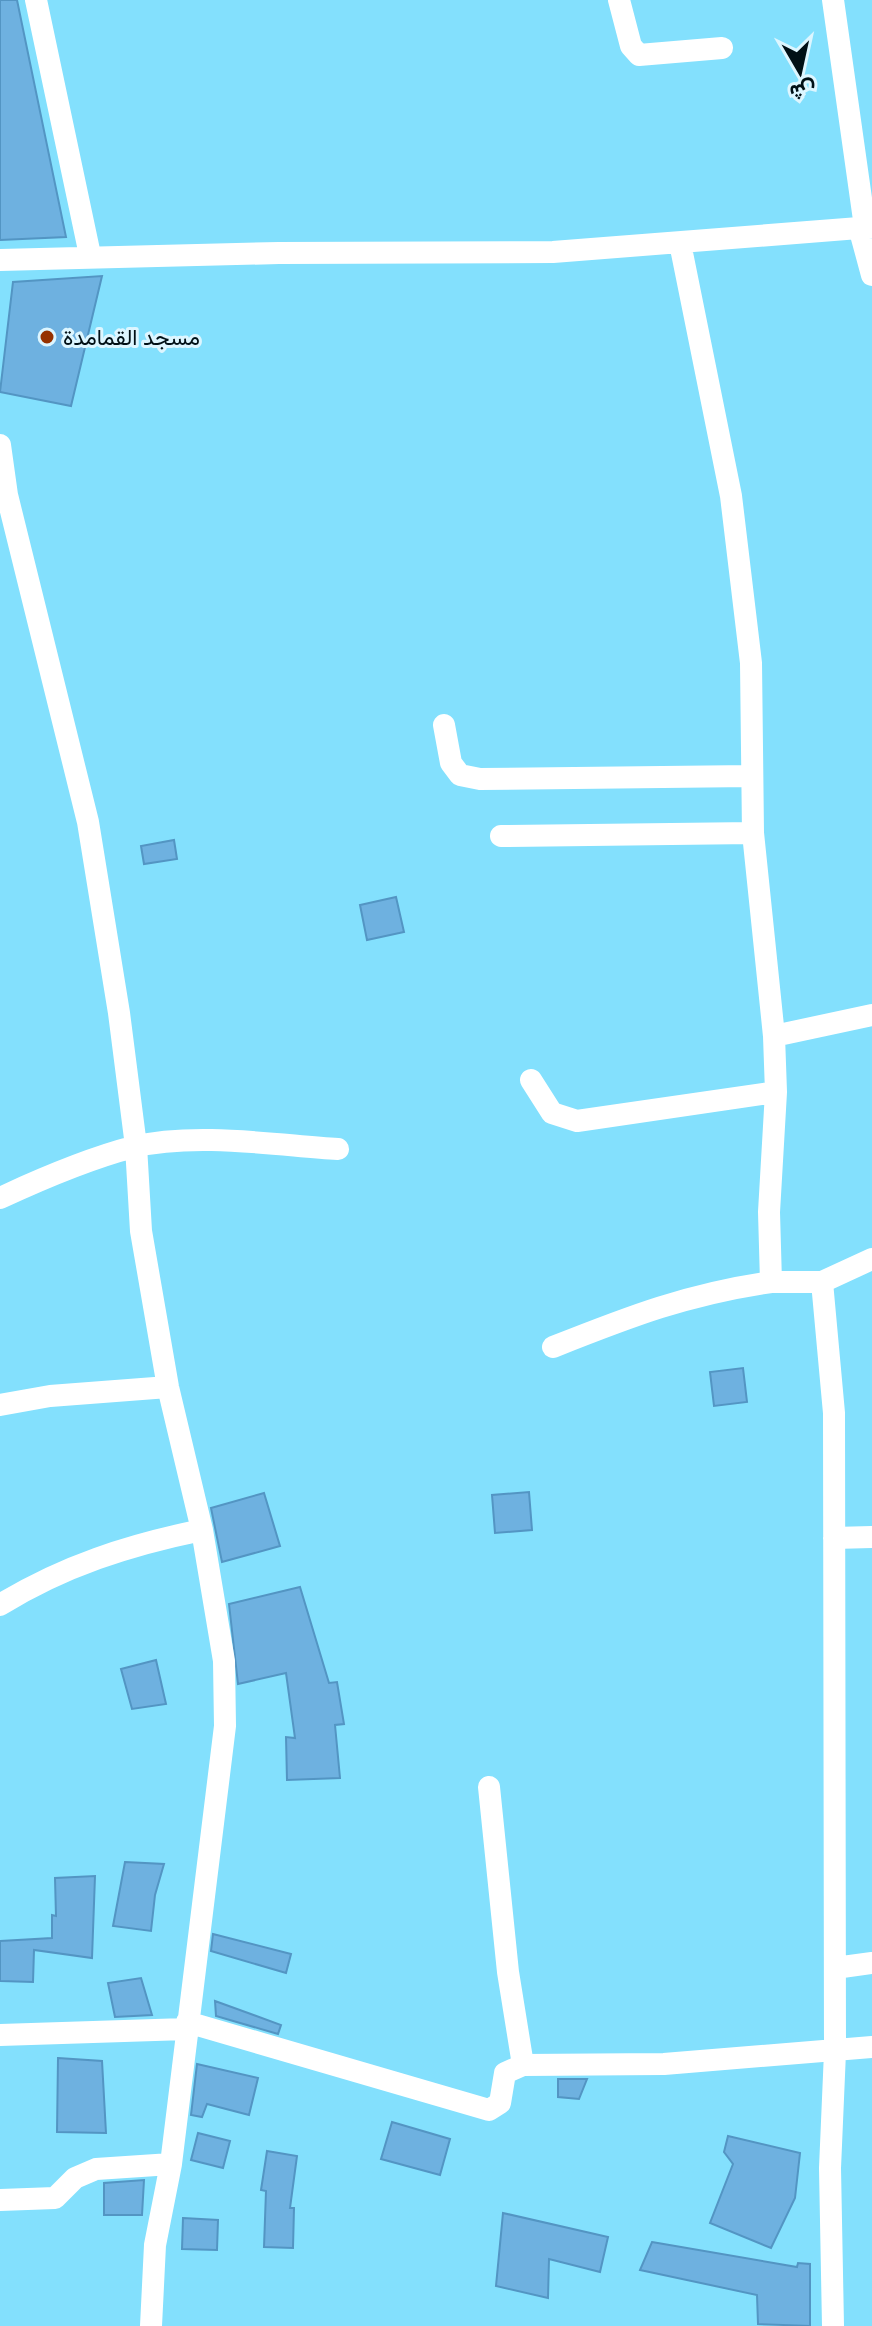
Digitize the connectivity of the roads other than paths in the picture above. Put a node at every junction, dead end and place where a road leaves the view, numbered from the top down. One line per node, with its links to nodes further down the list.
1 (36, 0): 7 (street)
2 (619, 0): 4 (street)
3 (833, 0): 5 (street)
4 (722, 48)
5 (866, 227): 6 (street); 9 (street)
6 (680, 243): 7 (street); 13 (street)
7 (90, 255): 8 (street)
8 (0, 260)
9 (872, 275)
10 (0, 445): 11 (street)
11 (4, 496): 20 (street)
12 (444, 725): 13 (street)
13 (751, 776): 14 (street)
14 (753, 833): 15 (street); 17 (street)
15 (501, 836)
16 (872, 1015): 17 (street)
17 (774, 1036): 19 (street)
18 (531, 1080): 19 (street)
19 (776, 1092): 24 (street)
20 (136, 1146): 21 (street); 22 (street); 27 (street)
21 (338, 1149)
22 (0, 1198)
23 (871, 1257): 25 (street)
24 (771, 1282): 25 (street); 26 (street)
25 (822, 1282): 31 (street)
26 (553, 1347)
27 (168, 1387): 28 (street); 29 (street)
28 (0, 1405)
29 (202, 1530): 32 (street); 36 (street)
30 (872, 1537): 31 (street)
31 (834, 1538): 35 (street)
32 (0, 1605)
33 (489, 1787): 40 (street)
34 (872, 1963): 35 (street)
35 (835, 1968): 39 (street)
36 (187, 2026): 37 (street); 40 (street); 41 (street)
37 (0, 2035)
38 (872, 2047): 39 (street)
39 (835, 2052): 40 (street); 44 (street)
40 (523, 2065)
41 (171, 2164): 42 (street); 43 (street)
42 (0, 2200)
43 (151, 2326)
44 (833, 2326)

